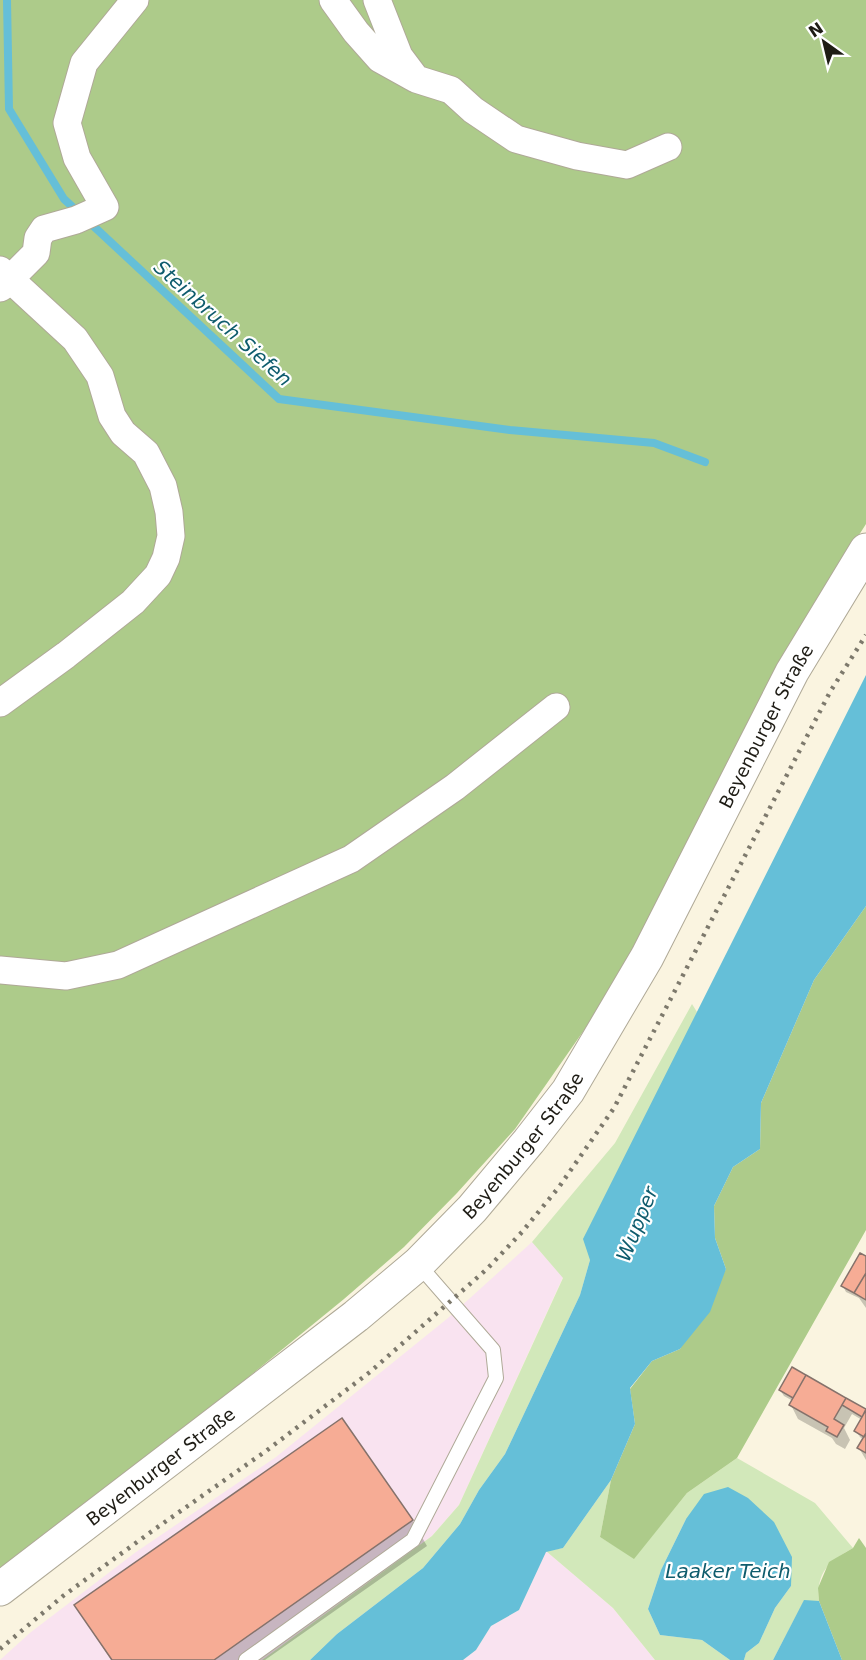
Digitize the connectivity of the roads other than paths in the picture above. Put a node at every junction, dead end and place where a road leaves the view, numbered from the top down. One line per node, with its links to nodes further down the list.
1 (135, 0): 6 (street)
2 (333, 0): 4 (street)
3 (377, 0): 4 (street)
4 (416, 80): 5 (street)
5 (668, 147)
6 (4, 280): 8 (street)
7 (866, 550): 11 (main road, Beyenburger Straße)
8 (0, 703)
9 (556, 707): 10 (street)
10 (0, 970)
11 (418, 1264): 12 (main road, Beyenburger Straße); 13 (lane)
12 (0, 1589)
13 (246, 1660)

